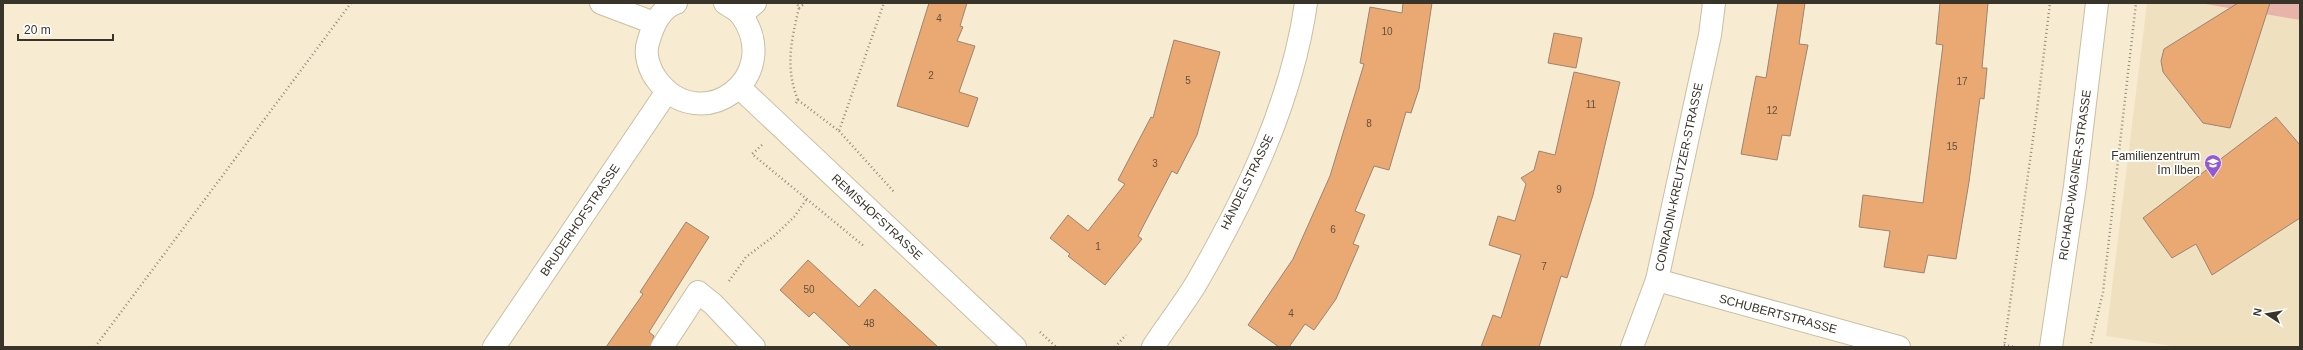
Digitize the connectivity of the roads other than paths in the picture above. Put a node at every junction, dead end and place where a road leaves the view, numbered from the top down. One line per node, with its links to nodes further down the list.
1 (601, 3): 7 (street)
2 (676, 3): 7 (street)
3 (1306, 3): 15 (street, HÄNDELSTRASSE)
4 (1714, 3): 10 (street, CONRADIN-KREUTZER-STRASSE)
5 (2097, 3): 18 (street, RICHARD-WAGNER-STRASSE)
6 (741, 7): 8 (street)
7 (654, 23): 9 (street)
8 (740, 88): 9 (street); 14 (street, REMISHOFSTRASSE)
9 (666, 93): 11 (street, BRUDERHOFSTRASSE)
10 (1657, 280): 16 (street, CONRADIN-KREUTZER-STRASSE); 17 (street, SCHUBERTSTRASSE)
11 (494, 347)
12 (662, 347): 13 (street)
13 (754, 347)
14 (1015, 347)
15 (1153, 347)
16 (1632, 347)
17 (1899, 347)
18 (2051, 347)

